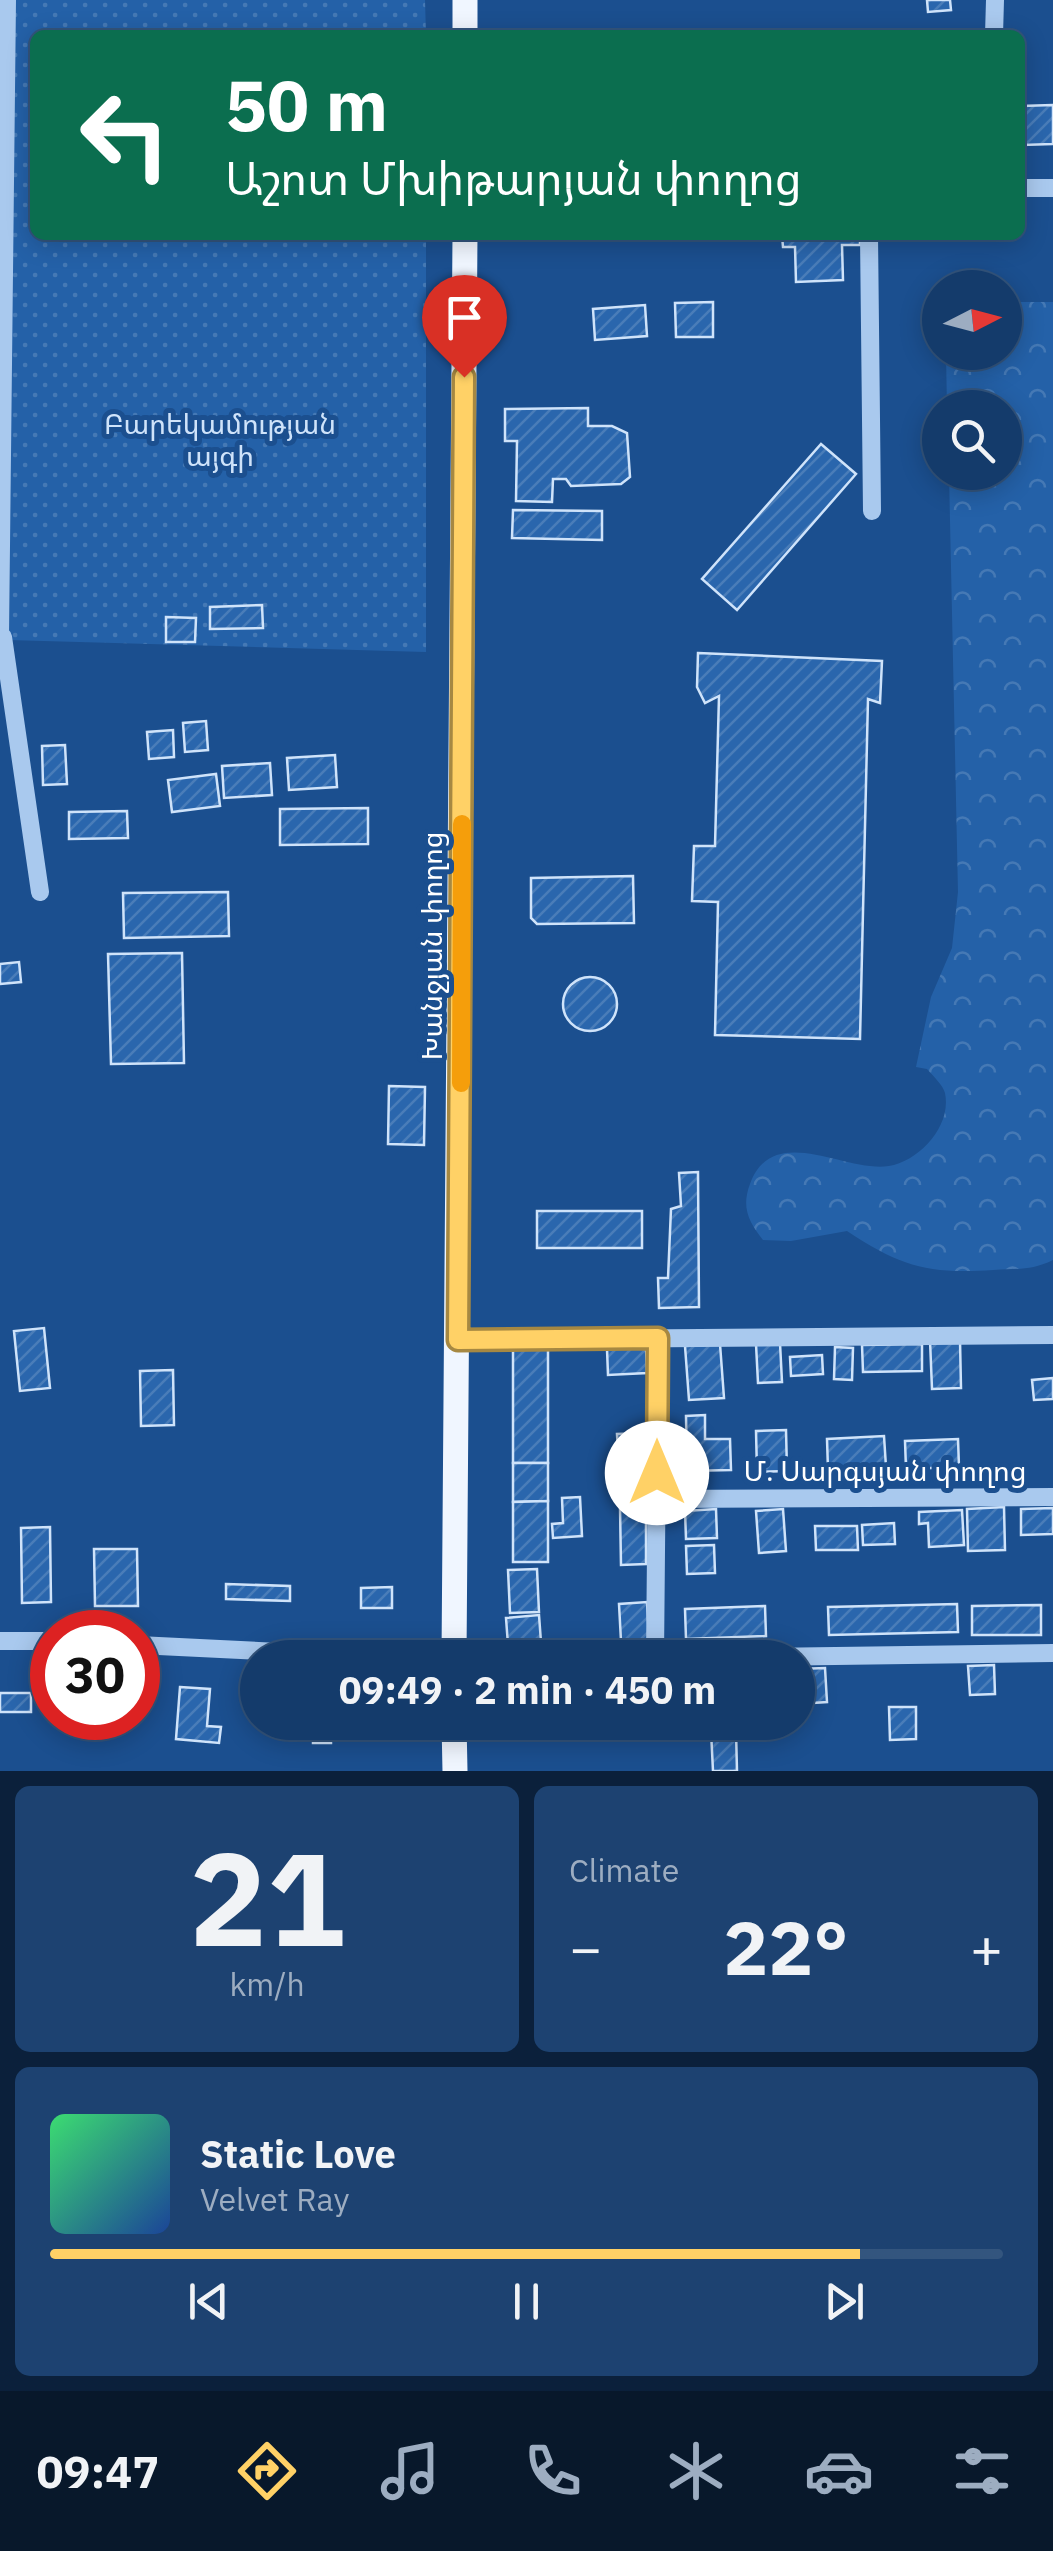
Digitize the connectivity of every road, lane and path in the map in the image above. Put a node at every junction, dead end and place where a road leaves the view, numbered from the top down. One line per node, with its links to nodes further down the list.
1 (465, 0): 4 (main road)
2 (996, 0): 5 (street)
3 (4, 8): 6 (street)
4 (465, 30)
5 (994, 30)
6 (3, 62): 12 (street)
7 (1025, 188): 8 (street)
8 (1053, 188)
9 (466, 240): 16 (main road, Խանջյան փողոց)
10 (868, 240): 11 (street)
11 (872, 511)
12 (1, 637): 13 (street)
13 (40, 892)
14 (1053, 1335): 15 (street)
15 (658, 1338): 16 (street); 18 (street)
16 (458, 1340): 19 (main road, Խանջյան փողոց)
17 (1053, 1498): 18 (street, Մ. Սարգսյան փողոց)
18 (656, 1500): 20 (street)
19 (454, 1640)
20 (655, 1640)
21 (0, 1641): 22 (street)
22 (30, 1642)
23 (160, 1646): 24 (street)
24 (240, 1650)
25 (1053, 1653): 26 (street)
26 (815, 1656)
27 (454, 1740): 28 (main road)
28 (455, 1771)

